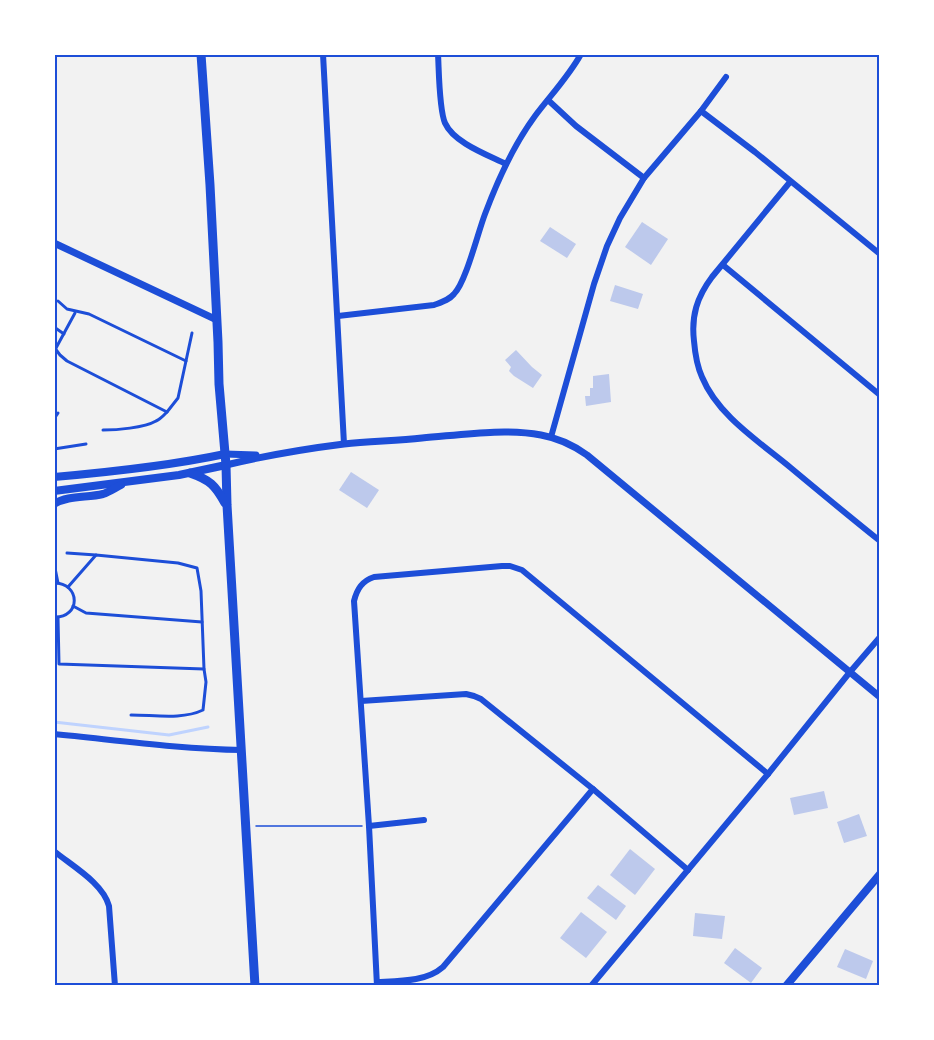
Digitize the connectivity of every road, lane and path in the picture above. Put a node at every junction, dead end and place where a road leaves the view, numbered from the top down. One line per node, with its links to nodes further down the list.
1 (201, 54): 17 (main road)
2 (323, 54): 16 (street)
3 (438, 54): 8 (street)
4 (581, 54): 6 (street)
5 (726, 77): 7 (street)
6 (548, 100): 8 (street); 9 (street)
7 (701, 111): 9 (street); 10 (street)
8 (506, 164): 16 (street)
9 (644, 178): 28 (street)
10 (790, 182): 12 (street); 13 (street)
11 (54, 243): 17 (street)
12 (880, 254)
13 (723, 265): 23 (street); 40 (street)
14 (58, 301): 15 (lane)
15 (76, 312): 20 (lane); 22 (lane)
16 (338, 316): 30 (street)
17 (217, 320): 33 (main road)
18 (54, 327): 20 (lane)
19 (192, 333): 22 (lane)
20 (64, 334): 21 (lane)
21 (55, 347): 24 (lane)
22 (186, 361): 24 (lane)
23 (880, 395)
24 (167, 412): 27 (lane)
25 (58, 413): 26 (lane)
26 (54, 419)
27 (103, 430)
28 (551, 437): 30 (street); 53 (street)
29 (86, 444): 31 (lane)
30 (344, 444): 32 (street)
31 (54, 449)
32 (265, 456): 33 (street); 33 (street)
33 (225, 460): 34 (main road); 35 (main road); 39 (main road)
34 (190, 473): 36 (main road); 39 (main road)
35 (54, 477)
36 (124, 483): 37 (main road); 38 (main road)
37 (54, 491)
38 (54, 504)
39 (227, 505): 58 (main road)
40 (880, 542)
41 (67, 553): 42 (lane)
42 (96, 555): 45 (lane); 48 (lane)
43 (54, 563): 44 (lane)
44 (56, 583): 45 (lane)
45 (68, 587): 46 (lane)
46 (73, 606): 47 (lane); 48 (lane)
47 (56, 617): 51 (lane)
48 (202, 622): 52 (lane)
49 (880, 637): 53 (street)
50 (54, 664): 51 (lane)
51 (59, 664): 52 (lane)
52 (204, 669): 56 (lane)
53 (850, 672): 54 (street); 59 (street)
54 (880, 697)
55 (361, 701): 59 (street); 60 (street); 63 (street)
56 (131, 715)
57 (54, 734): 58 (street)
58 (242, 750): 62 (main road)
59 (768, 774): 65 (street)
60 (593, 789): 65 (street); 67 (street)
61 (424, 820): 63 (street)
62 (246, 826): 63 (path); 70 (main road)
63 (369, 826): 67 (street)
64 (54, 851): 69 (street)
65 (688, 870): 68 (street)
66 (879, 876): 71 (main road)
67 (377, 984)
68 (595, 985)
69 (116, 986)
70 (255, 986)
71 (786, 986)

